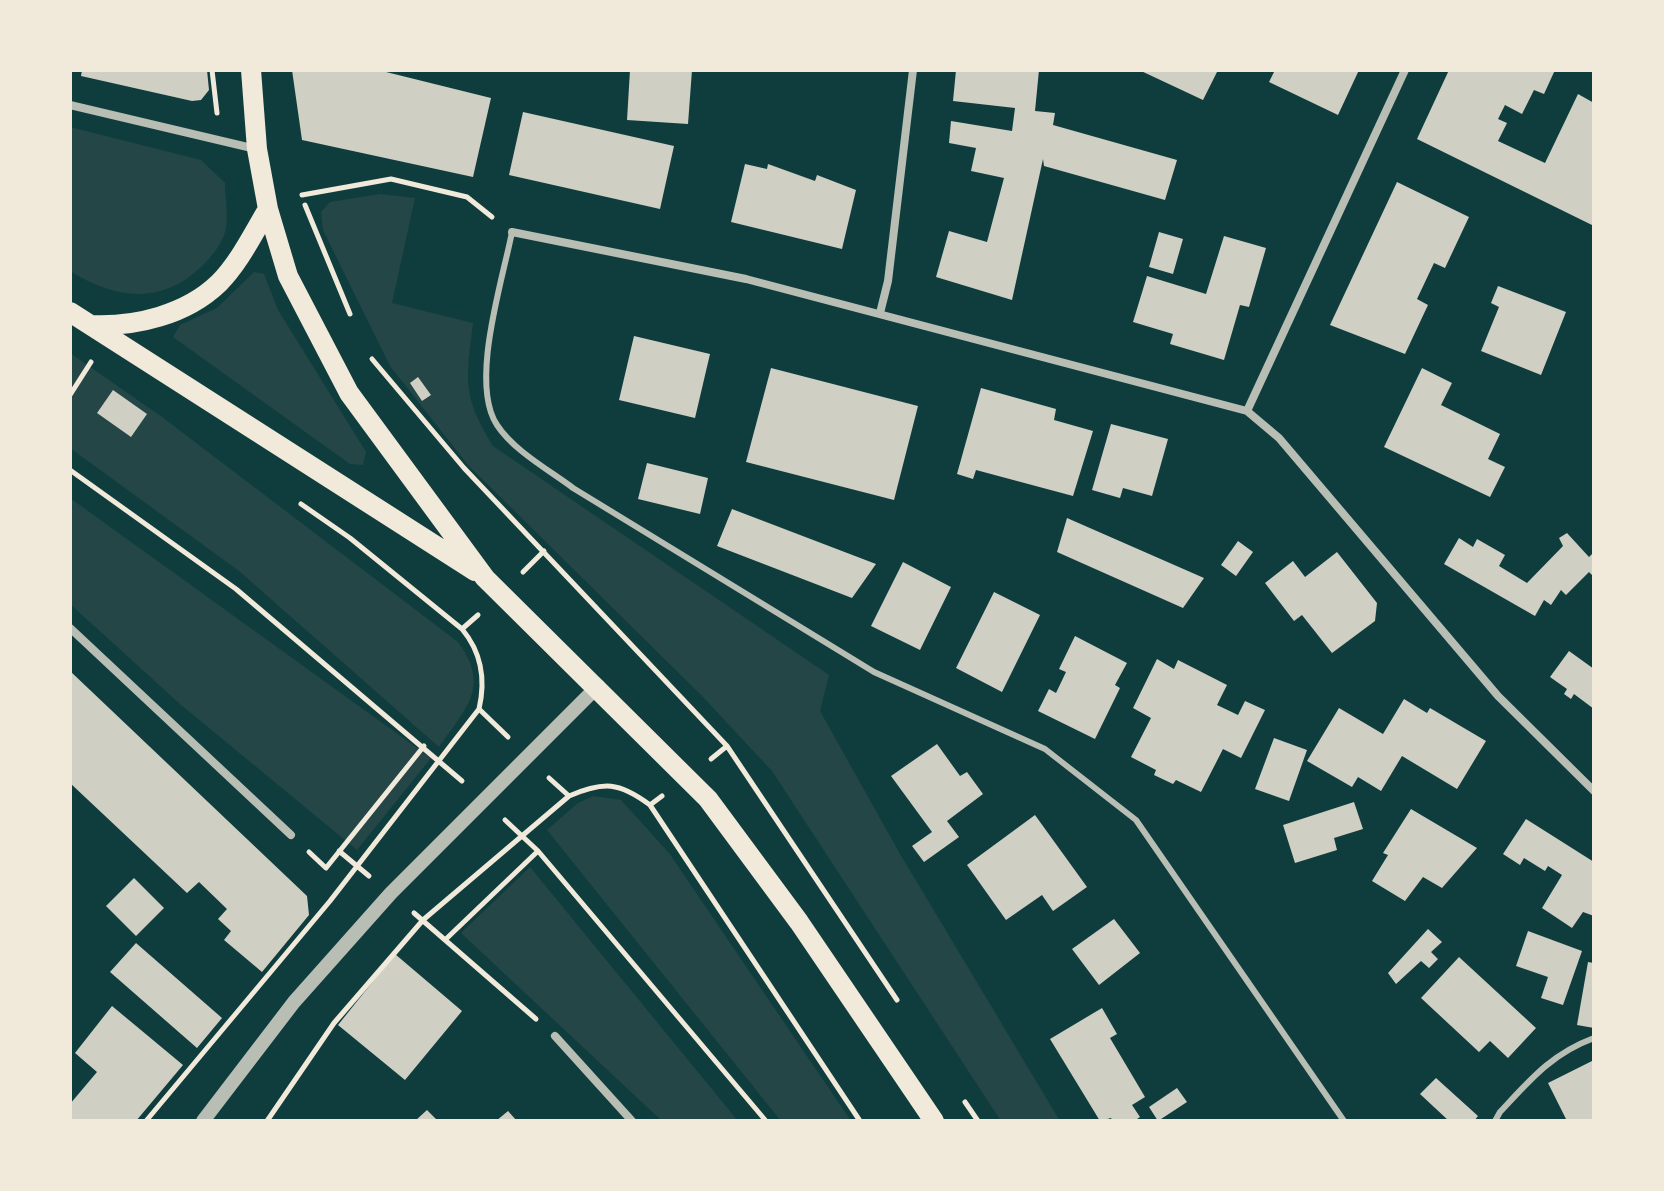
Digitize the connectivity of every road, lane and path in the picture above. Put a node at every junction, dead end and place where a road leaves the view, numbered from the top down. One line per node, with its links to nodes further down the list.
1 (212, 70): 6 (path)
2 (251, 70): 7 (main road)
3 (913, 70): 13 (street)
4 (1405, 70): 19 (street)
5 (70, 105): 6 (street)
6 (220, 140): 7 (street)
7 (257, 149): 10 (main road)
8 (299, 181): 9 (path)
9 (302, 195): 11 (path); 15 (path)
10 (268, 209): 14 (main road); 21 (main road)
11 (512, 232): 13 (street); 52 (lane)
12 (70, 312): 14 (main road)
13 (880, 313): 19 (street)
14 (91, 325): 21 (main road)
15 (355, 325)
16 (367, 348): 26 (path)
17 (93, 359): 18 (path)
18 (70, 395)
19 (1247, 411): 29 (street)
20 (70, 470): 25 (path)
21 (485, 578): 23 (main road)
22 (70, 628): 33 (street)
23 (598, 686): 27 (main road); 37 (street)
24 (479, 709): 36 (path)
25 (424, 746): 28 (path); 34 (path)
26 (727, 746): 27 (path); 40 (path)
27 (687, 778): 50 (main road)
28 (469, 788)
29 (1594, 791)
30 (569, 796): 38 (path)
31 (650, 805): 49 (path)
32 (503, 819): 35 (path)
33 (291, 835): 34 (path)
34 (339, 851): 36 (path)
35 (538, 851): 39 (path); 48 (path)
36 (358, 866): 44 (path)
37 (395, 889): 38 (path); 45 (street)
38 (423, 920): 39 (path); 46 (path)
39 (446, 939): 41 (path)
40 (900, 1005)
41 (555, 1036): 47 (street)
42 (1594, 1038): 53 (lane)
43 (961, 1095): 51 (path)
44 (146, 1121)
45 (203, 1121)
46 (267, 1121)
47 (632, 1121)
48 (766, 1121)
49 (860, 1121)
50 (934, 1121)
51 (978, 1121)
52 (1344, 1121)
53 (1495, 1121)

